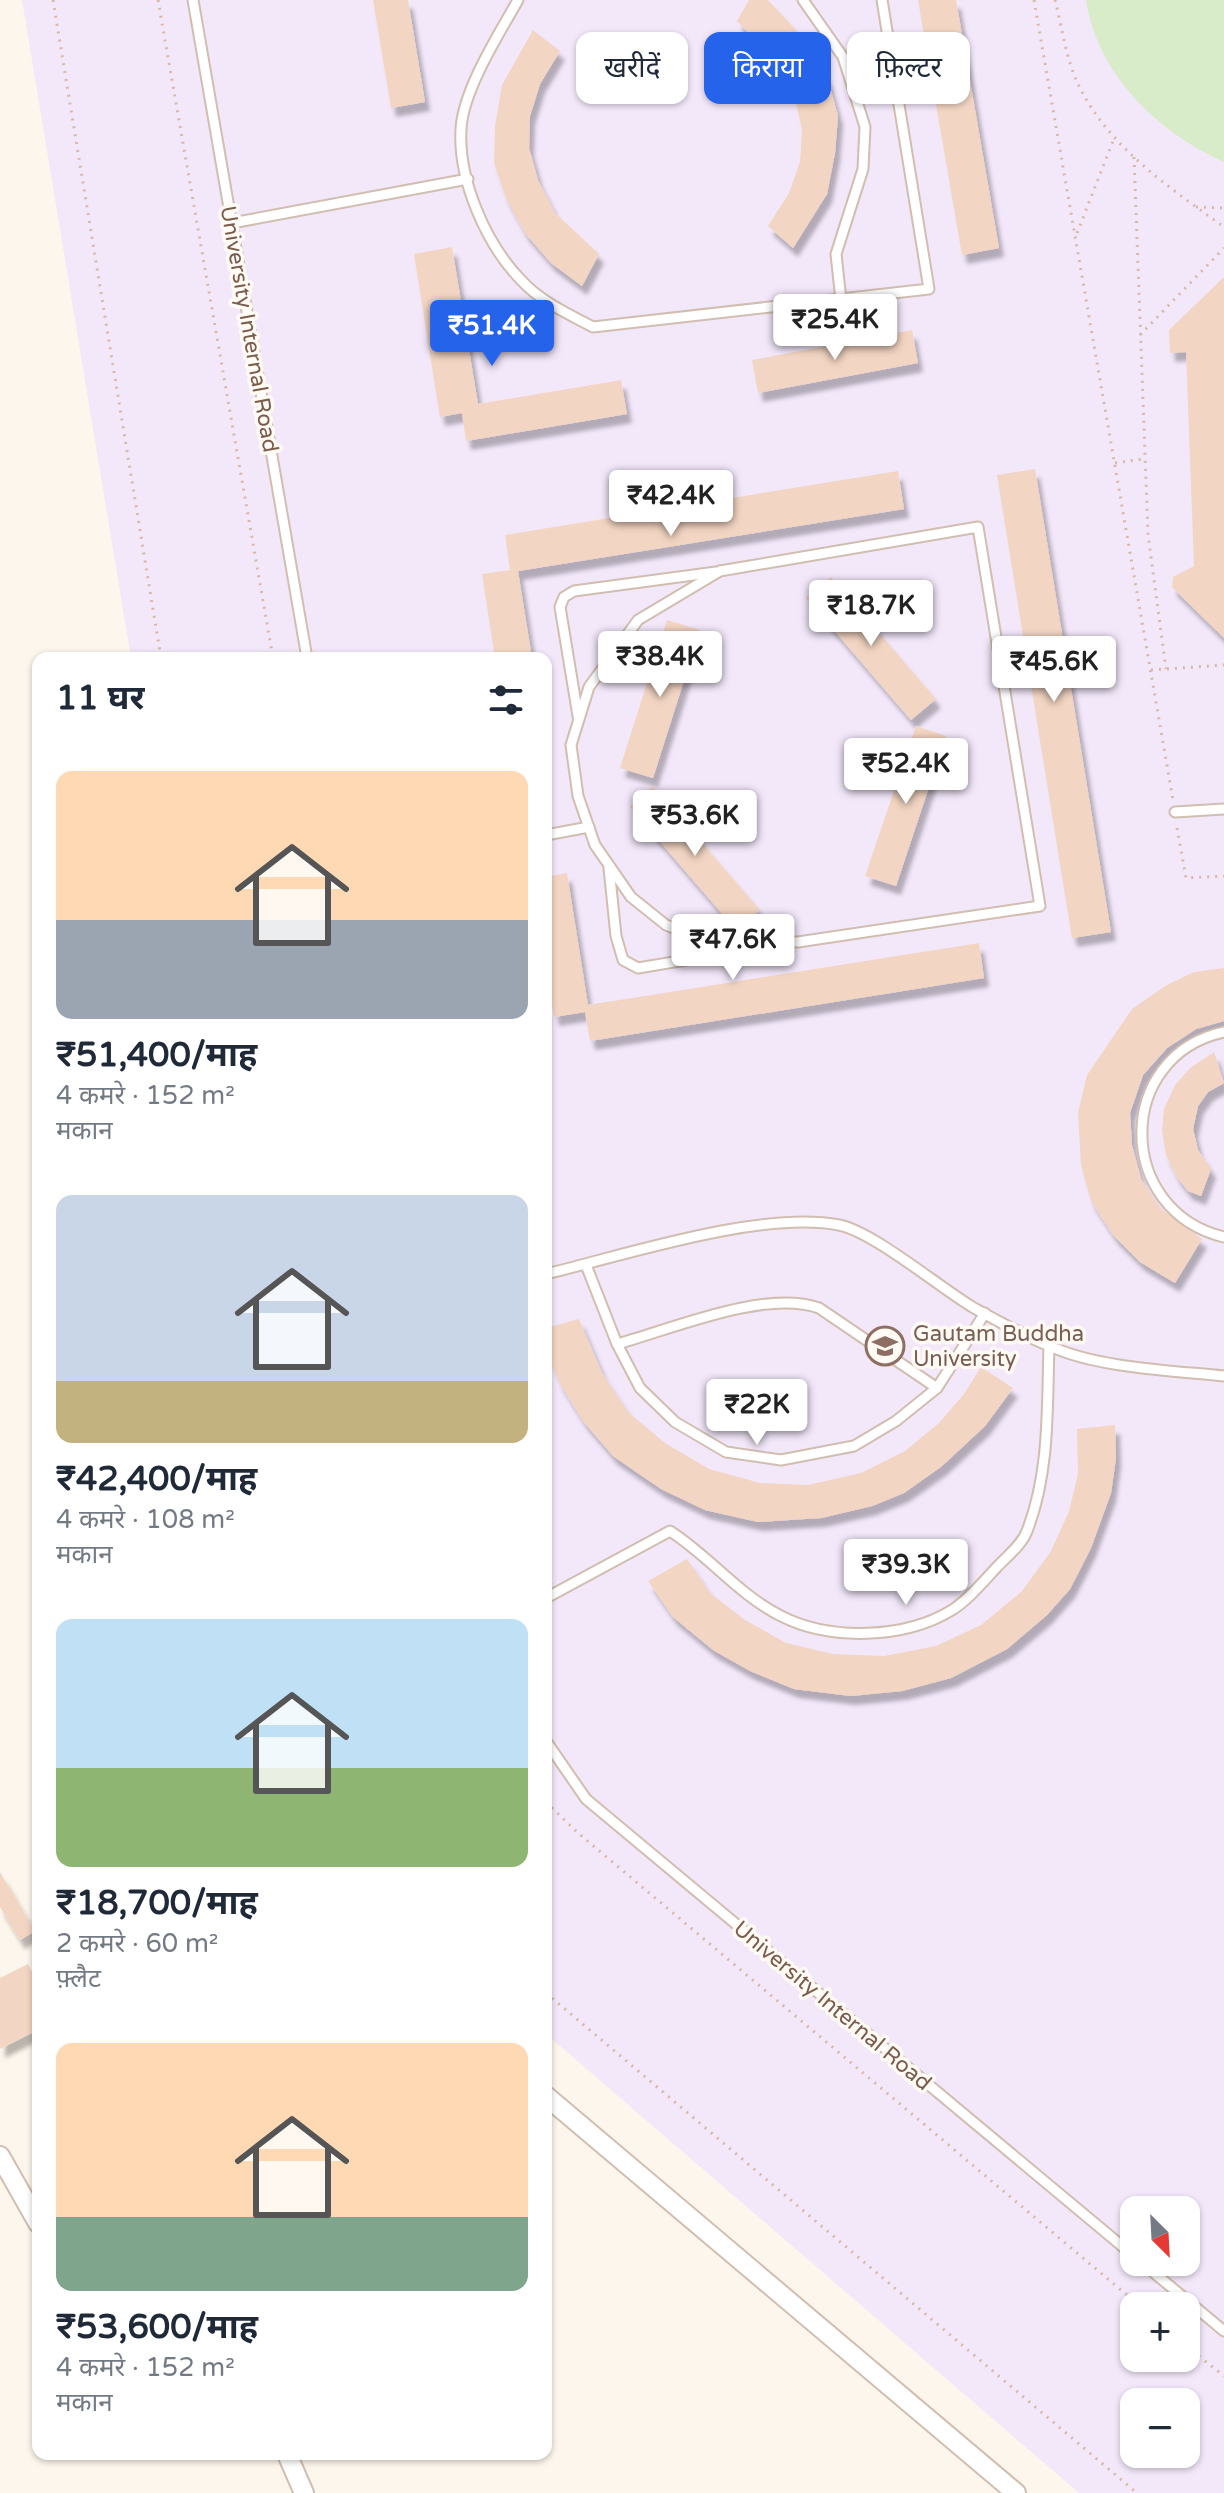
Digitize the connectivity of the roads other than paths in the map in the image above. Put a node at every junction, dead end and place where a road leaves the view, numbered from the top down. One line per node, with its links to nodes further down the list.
1 (193, 0): 6 (lane, University Internal Road)
2 (518, 0): 5 (lane)
3 (803, 0): 7 (lane)
4 (882, 0): 7 (lane)
5 (468, 179): 6 (lane); 7 (lane)
6 (232, 223): 9 (lane, University Internal Road)
7 (841, 300)
8 (720, 571): 10 (lane); 10 (lane); 16 (lane)
9 (306, 652)
10 (579, 720): 13 (lane)
11 (1224, 809): 12 (lane)
12 (1175, 812)
13 (589, 827): 14 (lane); 15 (lane)
14 (552, 834)
15 (609, 866): 16 (lane); 16 (lane)
16 (798, 942)
17 (1224, 1032): 18 (lane)
18 (1224, 1237)
19 (586, 1265): 20 (lane); 21 (lane); 22 (lane)
20 (552, 1273)
21 (985, 1313): 23 (lane); 26 (lane)
22 (617, 1344): 26 (lane); 26 (lane)
23 (1049, 1345): 25 (lane); 27 (lane)
24 (1224, 1365): 25 (lane)
25 (1223, 1376)
26 (937, 1388)
27 (552, 1595)
28 (552, 1750): 32 (lane, University Internal Road)
29 (552, 2101): 37 (street)
30 (0, 2156): 31 (street)
31 (32, 2212)
32 (1120, 2244)
33 (1158, 2276): 34 (lane)
34 (1224, 2331)
35 (290, 2460): 36 (street)
36 (304, 2493)
37 (1016, 2493)

